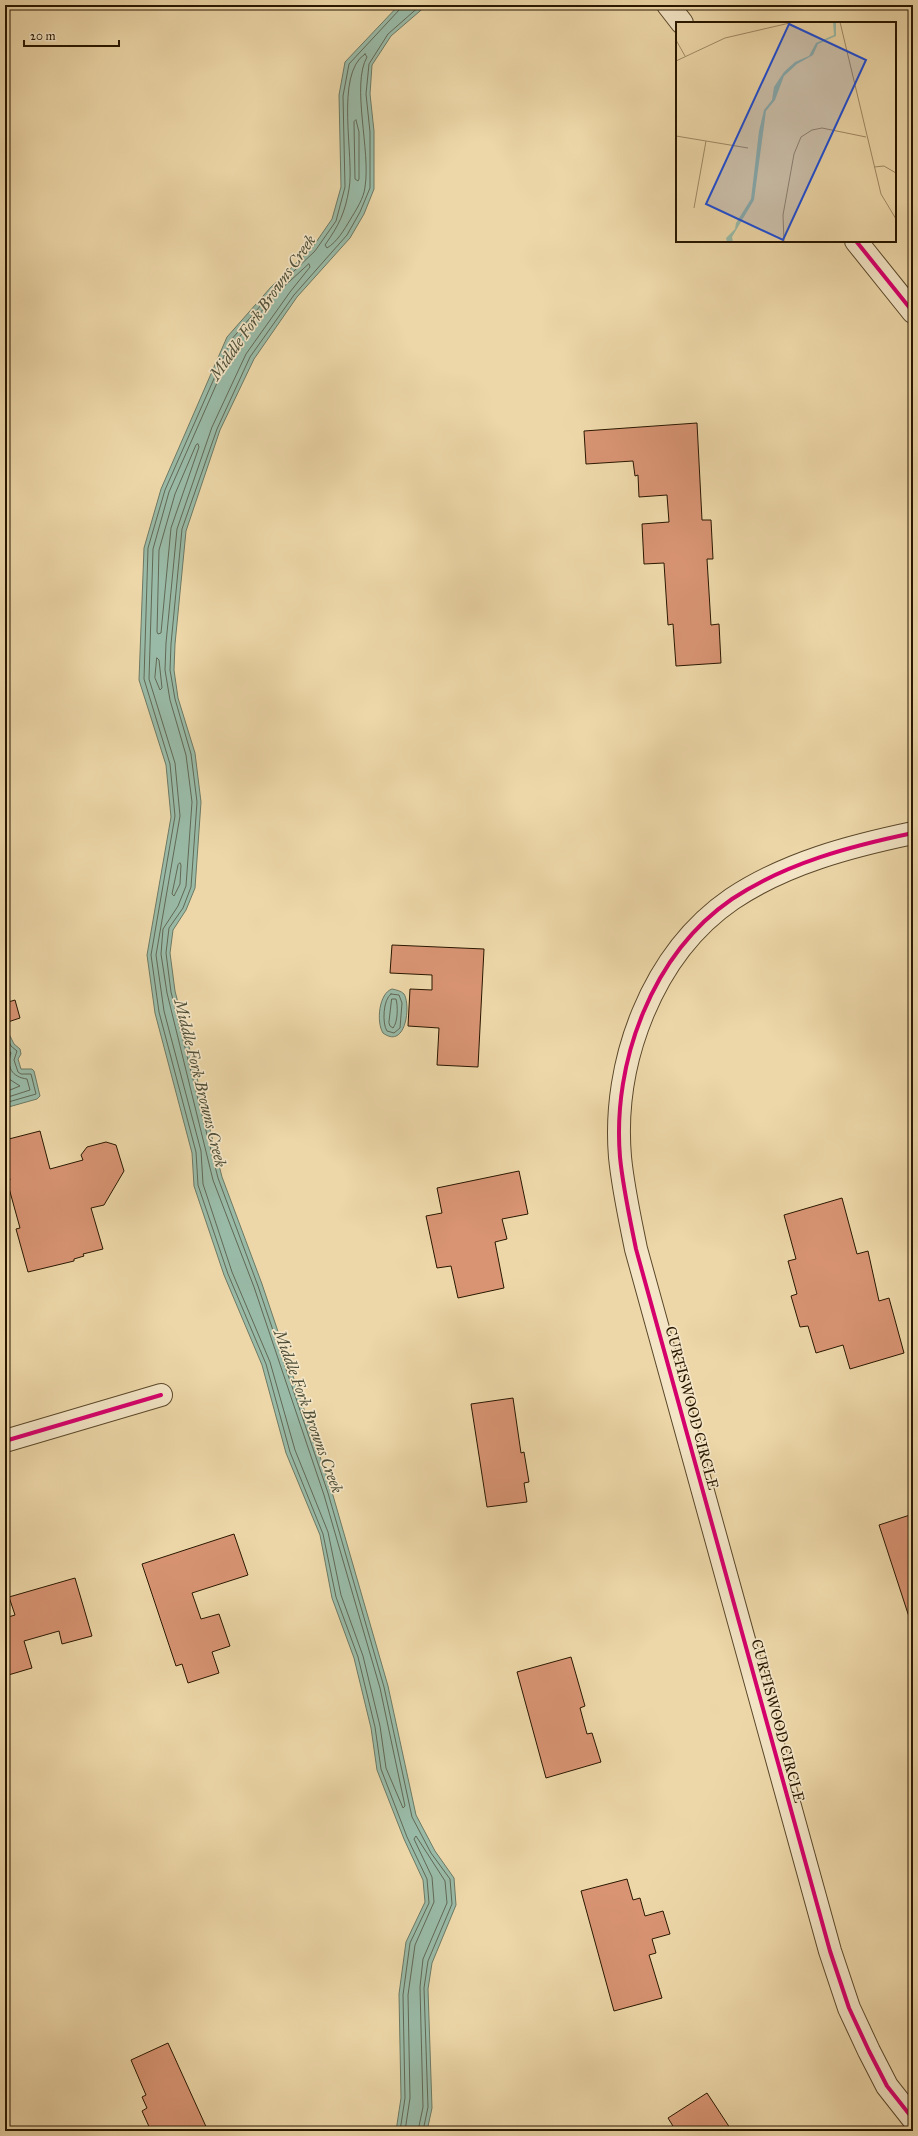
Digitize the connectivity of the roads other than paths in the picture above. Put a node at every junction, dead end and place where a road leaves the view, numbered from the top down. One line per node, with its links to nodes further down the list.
1 (668, 5): 2 (street)
2 (681, 22)
3 (857, 242): 4 (street)
4 (913, 312)
5 (913, 833): 8 (street, CURTISWOOD CIRCLE)
6 (161, 1395): 7 (street)
7 (5, 1441)
8 (913, 2119)

